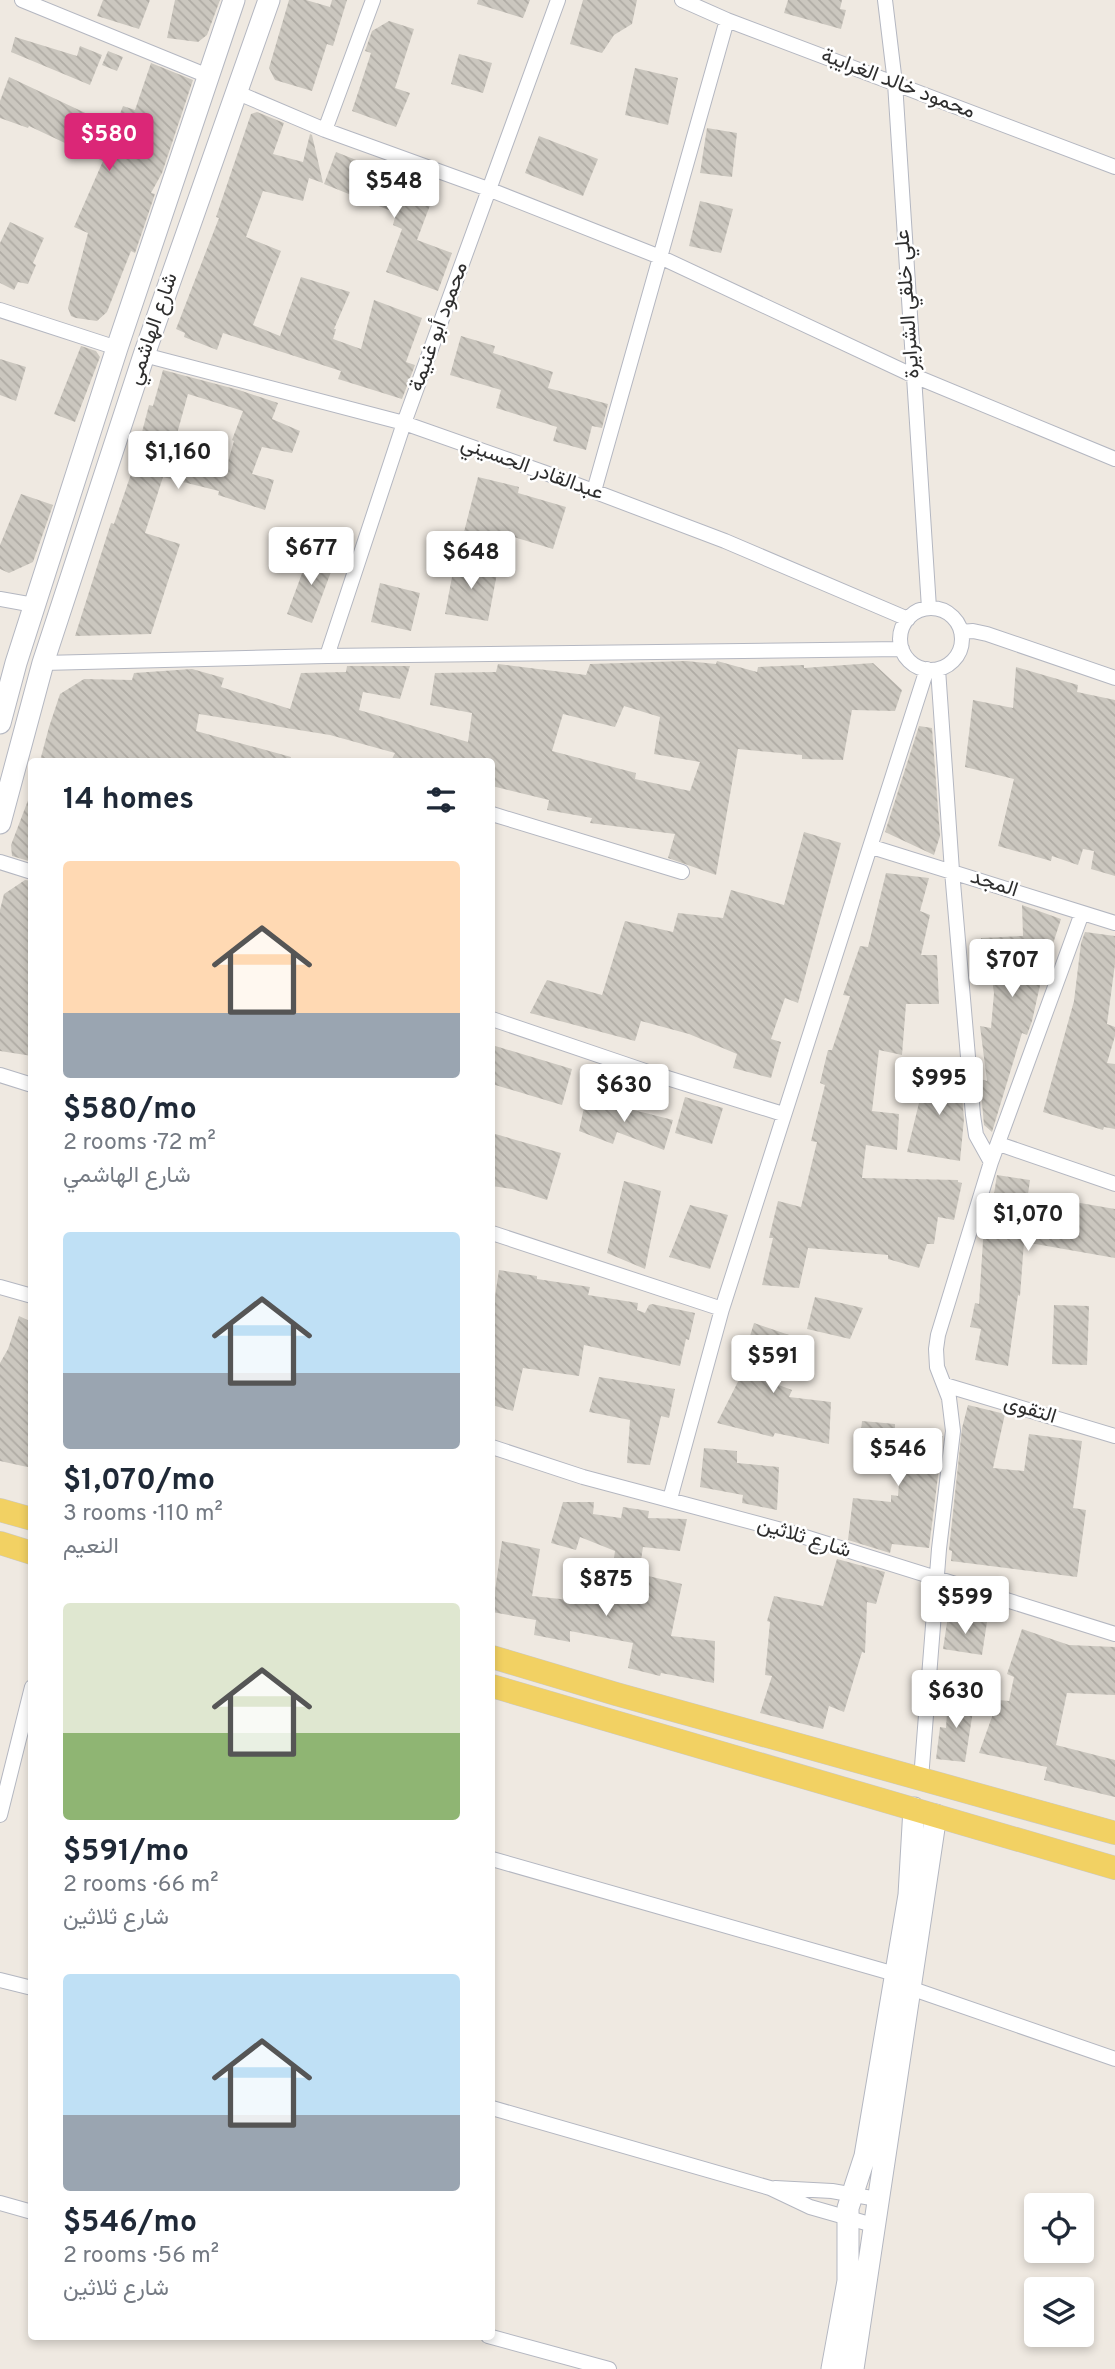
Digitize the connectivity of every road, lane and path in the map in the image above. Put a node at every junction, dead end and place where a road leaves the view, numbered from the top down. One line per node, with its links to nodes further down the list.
1 (22, 0): 9 (street)
2 (233, 0): 9 (main road, شارع الهاشمي)
3 (269, 0): 11 (main road, شارع الهاشمي)
4 (373, 0): 12 (street)
5 (558, 0): 14 (street, محمود أبو غنيمة)
6 (682, 0): 8 (street, محمود خالد الغرايبة)
7 (885, 0): 10 (street, علي خلقي الشرايرة)
8 (727, 20): 10 (street, محمود خالد الغرايبة); 15 (street)
9 (208, 76): 17 (main road, شارع الهاشمي)
10 (895, 83): 13 (street, محمود خالد الغرايبة); 19 (street, علي خلقي الشرايرة)
11 (237, 93): 12 (street); 18 (main road, شارع الهاشمي)
12 (325, 130): 14 (street)
13 (1115, 167)
14 (488, 189): 15 (street); 20 (street, محمود أبو غنيمة)
15 (660, 257): 19 (street); 22 (street)
16 (0, 310): 17 (street)
17 (117, 348): 24 (main road, شارع الهاشمي)
18 (144, 355): 20 (street, عبدالقادر الحسيني); 30 (main road, شارع الهاشمي)
19 (912, 375): 21 (street); 25 (street, علي خلقي الشرايرة)
20 (404, 423): 22 (street, عبدالقادر الحسيني); 29 (street, محمود أبو غنيمة)
21 (1115, 459)
22 (594, 491): 26 (street, عبدالقادر الحسيني)
23 (0, 599): 24 (street)
24 (34, 605): 31 (main road, شارع الهاشمي)
25 (929, 608): 26 (street); 27 (street)
26 (908, 619): 28 (street)
27 (961, 632): 32 (street); 33 (street)
28 (902, 649): 29 (street); 32 (street)
29 (327, 656): 30 (street)
30 (43, 663): 31 (main road); 36 (main road, شارع الهاشمي)
31 (8, 664): 34 (main road, شارع الهاشمي)
32 (933, 669): 37 (street); 40 (street)
33 (1115, 678)
34 (0, 723)
35 (495, 815): 41 (street)
36 (0, 823)
37 (872, 847): 40 (street, المجد); 47 (street)
38 (0, 862): 39 (street)
39 (28, 871)
40 (952, 871): 42 (street, المجد); 49 (street)
41 (682, 872)
42 (1082, 913): 43 (street, المجد); 48 (street)
43 (1115, 923)
44 (495, 1020): 47 (street)
45 (0, 1075): 46 (street)
46 (28, 1084)
47 (783, 1114): 54 (street)
48 (999, 1144): 49 (street); 50 (street)
49 (991, 1162): 55 (street)
50 (1115, 1184)
51 (495, 1234): 54 (street)
52 (0, 1287): 53 (street)
53 (28, 1295)
54 (722, 1308): 58 (street)
55 (945, 1385): 56 (street, التقوى); 63 (street)
56 (1115, 1436)
57 (495, 1448): 58 (street, شارع ثلاثين)
58 (670, 1499): 63 (street, شارع ثلاثين)
59 (0, 1510): 60 (main road)
60 (28, 1518)
61 (0, 1543): 62 (main road)
62 (28, 1552)
63 (936, 1580): 64 (street, شارع ثلاثين); 70 (street)
64 (1115, 1634)
65 (495, 1658): 67 (main road)
66 (495, 1687): 68 (main road)
67 (616, 1694): 68 (main road); 70 (main road)
68 (609, 1719): 71 (main road)
69 (27, 1728): 72 (street)
70 (921, 1779): 73 (main road)
71 (925, 1812): 75 (main road); 77 (main road)
72 (0, 1815)
73 (1115, 1833)
74 (495, 1860): 77 (street)
75 (1115, 1868)
76 (0, 1980): 78 (street)
77 (902, 1981): 79 (street); 82 (main road); 83 (main road)
78 (28, 1987)
79 (1115, 2059)
80 (495, 2109): 81 (street)
81 (770, 2188): 82 (street); 86 (street)
82 (853, 2194): 83 (street); 86 (main road)
83 (877, 2199): 87 (main road)
84 (0, 2203): 85 (street)
85 (28, 2211)
86 (848, 2219): 87 (street); 90 (main road)
87 (873, 2225): 91 (main road)
88 (495, 2338): 89 (street)
89 (609, 2369)
90 (832, 2369)
91 (853, 2369)

